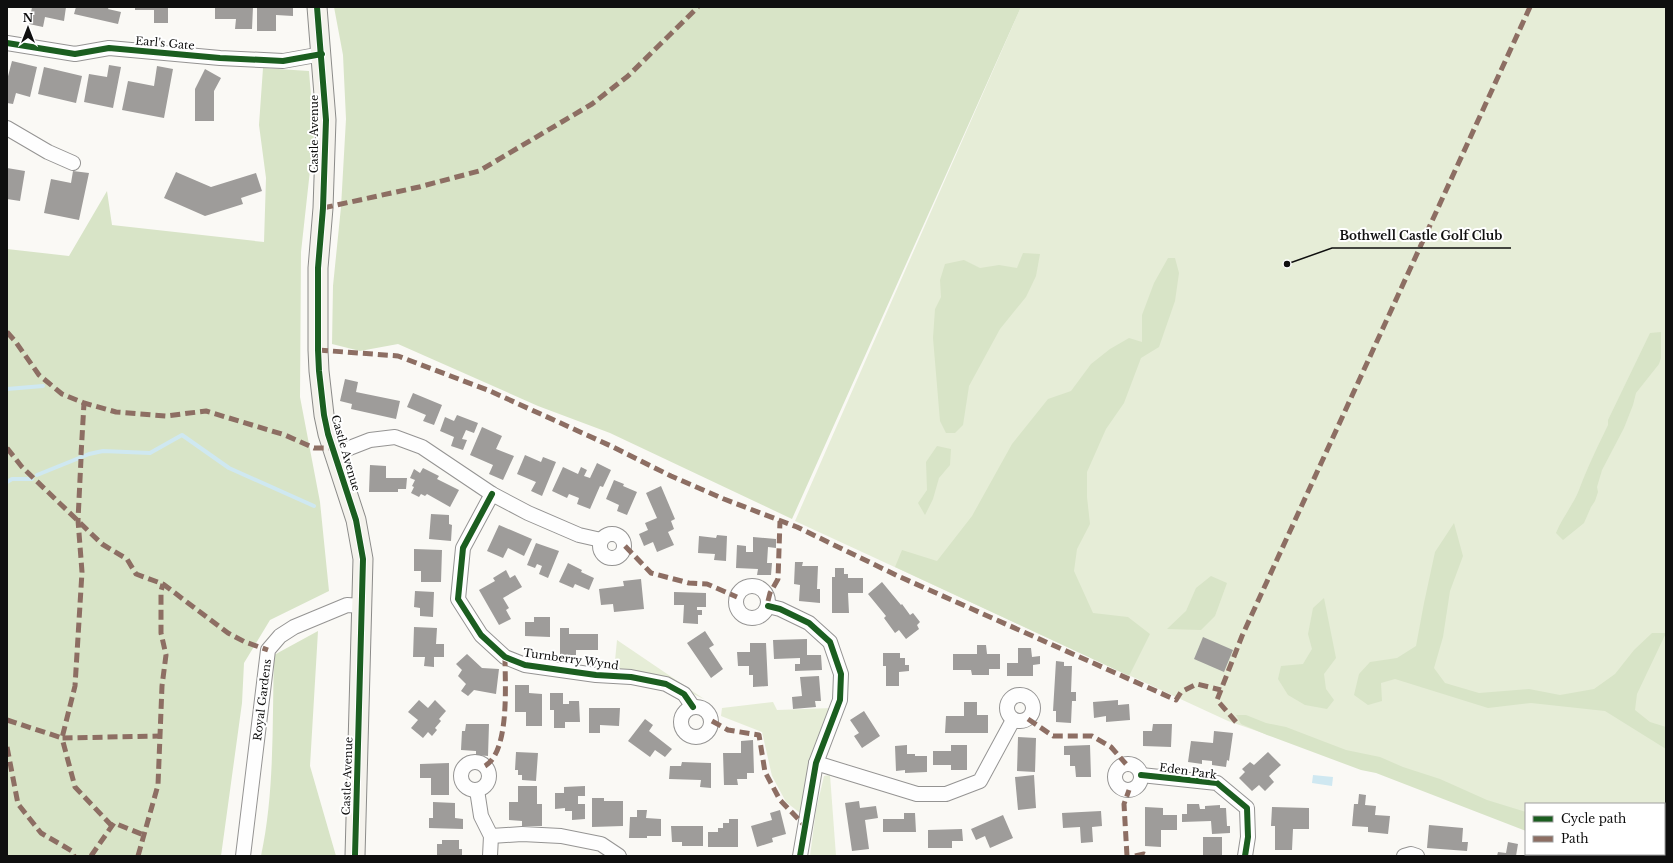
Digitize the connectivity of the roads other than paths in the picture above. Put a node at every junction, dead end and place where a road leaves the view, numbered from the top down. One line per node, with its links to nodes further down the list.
1 (317, 7): 3 (street, Castle Avenue)
2 (7, 44): 3 (street, Earl's Gate)
3 (322, 54): 6 (street, Castle Avenue)
4 (7, 128): 5 (street)
5 (73, 163)
6 (334, 454): 7 (street); 9 (street, Castle Avenue)
7 (492, 494): 8 (street); 11 (street, Turnberry Wynd)
8 (601, 540)
9 (362, 606): 17 (street, Royal Gardens); 18 (street, Castle Avenue)
10 (768, 606): 13 (street)
11 (694, 707)
12 (1014, 720): 13 (street)
13 (816, 763): 21 (street)
14 (1141, 775): 22 (street, Eden Park)
15 (477, 790): 16 (street)
16 (491, 836): 19 (street); 20 (street)
17 (243, 856)
18 (355, 856)
19 (490, 856)
20 (619, 856)
21 (800, 856)
22 (1245, 856)
23 (1404, 856): 24 (street)
24 (1417, 856)

